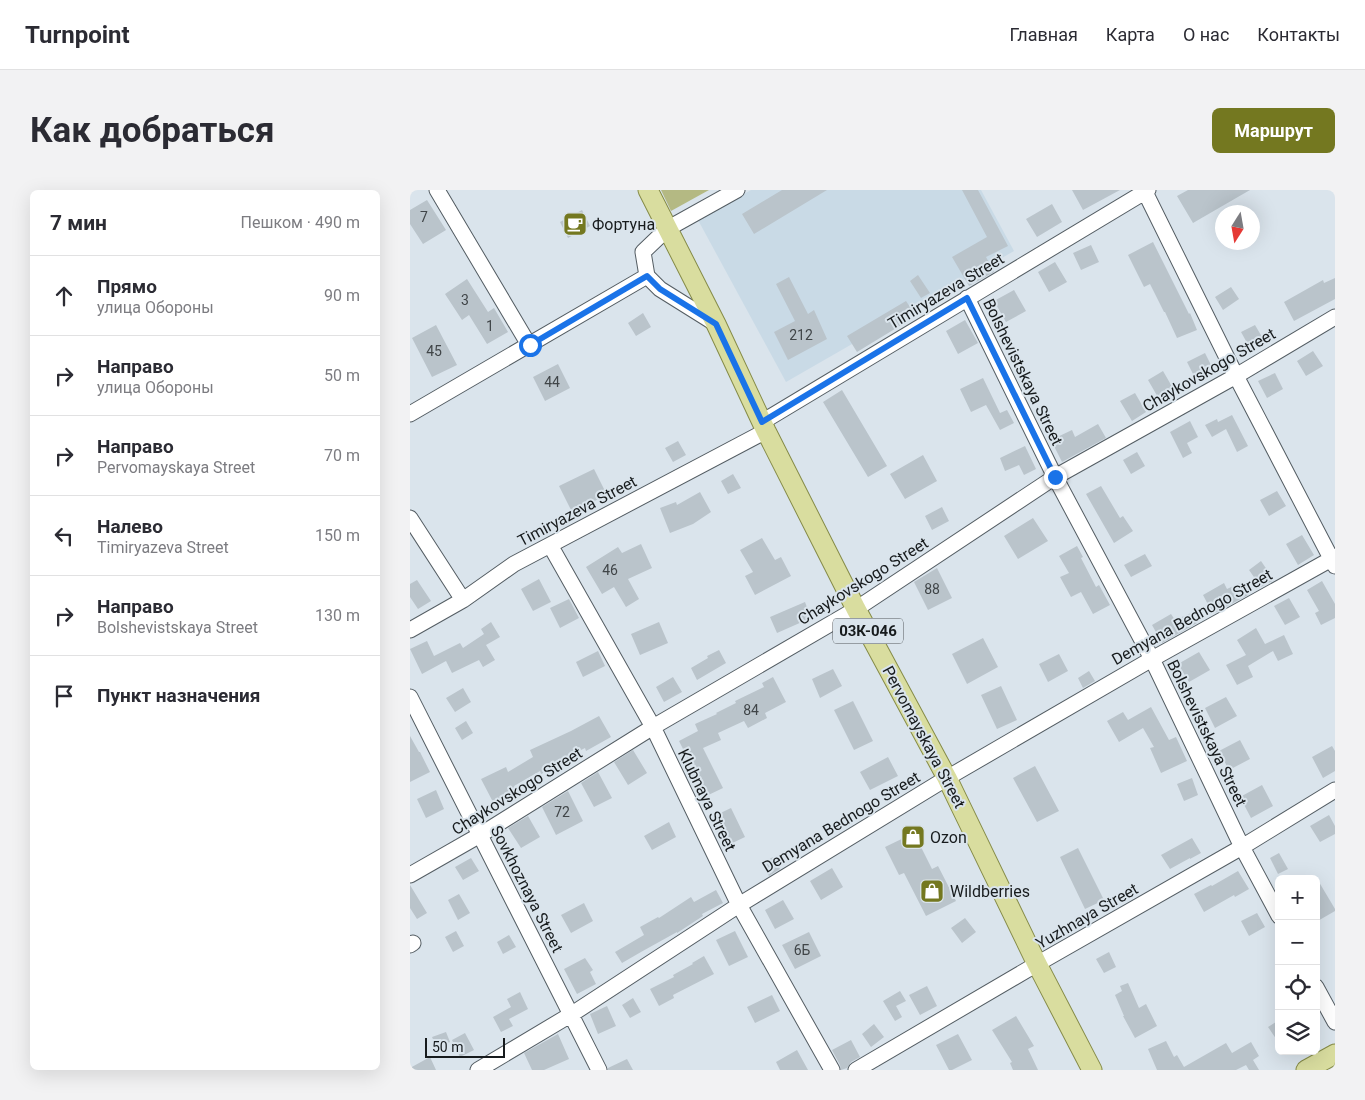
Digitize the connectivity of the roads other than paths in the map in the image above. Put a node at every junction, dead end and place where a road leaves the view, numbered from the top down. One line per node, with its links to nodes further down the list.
1 (437, 190): 10 (street)
2 (648, 190): 5 (main road, Pervomayskaya Street / 03К-046)
3 (736, 190): 5 (street)
4 (1147, 191): 7 (street, Timiryazeva Street); 11 (street)
5 (666, 229): 6 (street); 9 (main road, Pervomayskaya Street / 03К-046)
6 (647, 276): 9 (street); 10 (street)
7 (967, 298): 13 (street, Timiryazeva Street); 14 (street, Bolshevistskaya Street)
8 (1335, 318): 11 (street, Chaykovskogo Street)
9 (716, 324): 13 (main road, Pervomayskaya Street / 03К-046)
10 (530, 345): 12 (street)
11 (1236, 376): 14 (street, Chaykovskogo Street); 17 (street)
12 (410, 414)
13 (764, 426): 16 (street, Timiryazeva Street); 19 (main road, Pervomayskaya Street / 03К-046)
14 (1055, 477): 19 (street, Chaykovskogo Street); 21 (street, Bolshevistskaya Street)
15 (410, 518): 18 (street)
16 (550, 545): 18 (street, Timiryazeva Street); 23 (street, Klubnaya Street)
17 (1334, 561): 21 (street, Demyana Bednogo Street)
18 (463, 600): 20 (street, Timiryazeva Street)
19 (856, 609): 23 (street, Chaykovskogo Street); 24 (main road, Pervomayskaya Street / 03К-046)
20 (410, 630)
21 (1152, 659): 24 (street, Demyana Bednogo Street); 27 (street, Bolshevistskaya Street)
22 (410, 697): 26 (street, Sovkhoznaya Street)
23 (653, 728): 26 (street, Chaykovskogo Street); 29 (street, Klubnaya Street)
24 (947, 778): 29 (street, Demyana Bednogo Street); 31 (main road, Pervomayskaya Street / 03К-046)
25 (1335, 790): 27 (street, Yuzhnaya Street)
26 (480, 835): 28 (street, Chaykovskogo Street); 33 (street, Sovkhoznaya Street)
27 (1242, 847): 30 (street, Bolshevistskaya Street); 31 (street, Yuzhnaya Street)
28 (410, 875)
29 (739, 905): 33 (street, Demyana Bednogo Street); 38 (street, Klubnaya Street)
30 (1275, 909)
31 (1037, 964): 39 (street, Yuzhnaya Street); 40 (main road, Pervomayskaya Street / 03К-046)
32 (1320, 994): 34 (street)
33 (572, 1014): 36 (street, Demyana Bednogo Street); 37 (street, Sovkhoznaya Street)
34 (1335, 1022)
35 (1335, 1054): 41 (main road)
36 (478, 1070)
37 (599, 1070)
38 (832, 1070)
39 (856, 1070)
40 (1092, 1070)
41 (1306, 1070)

